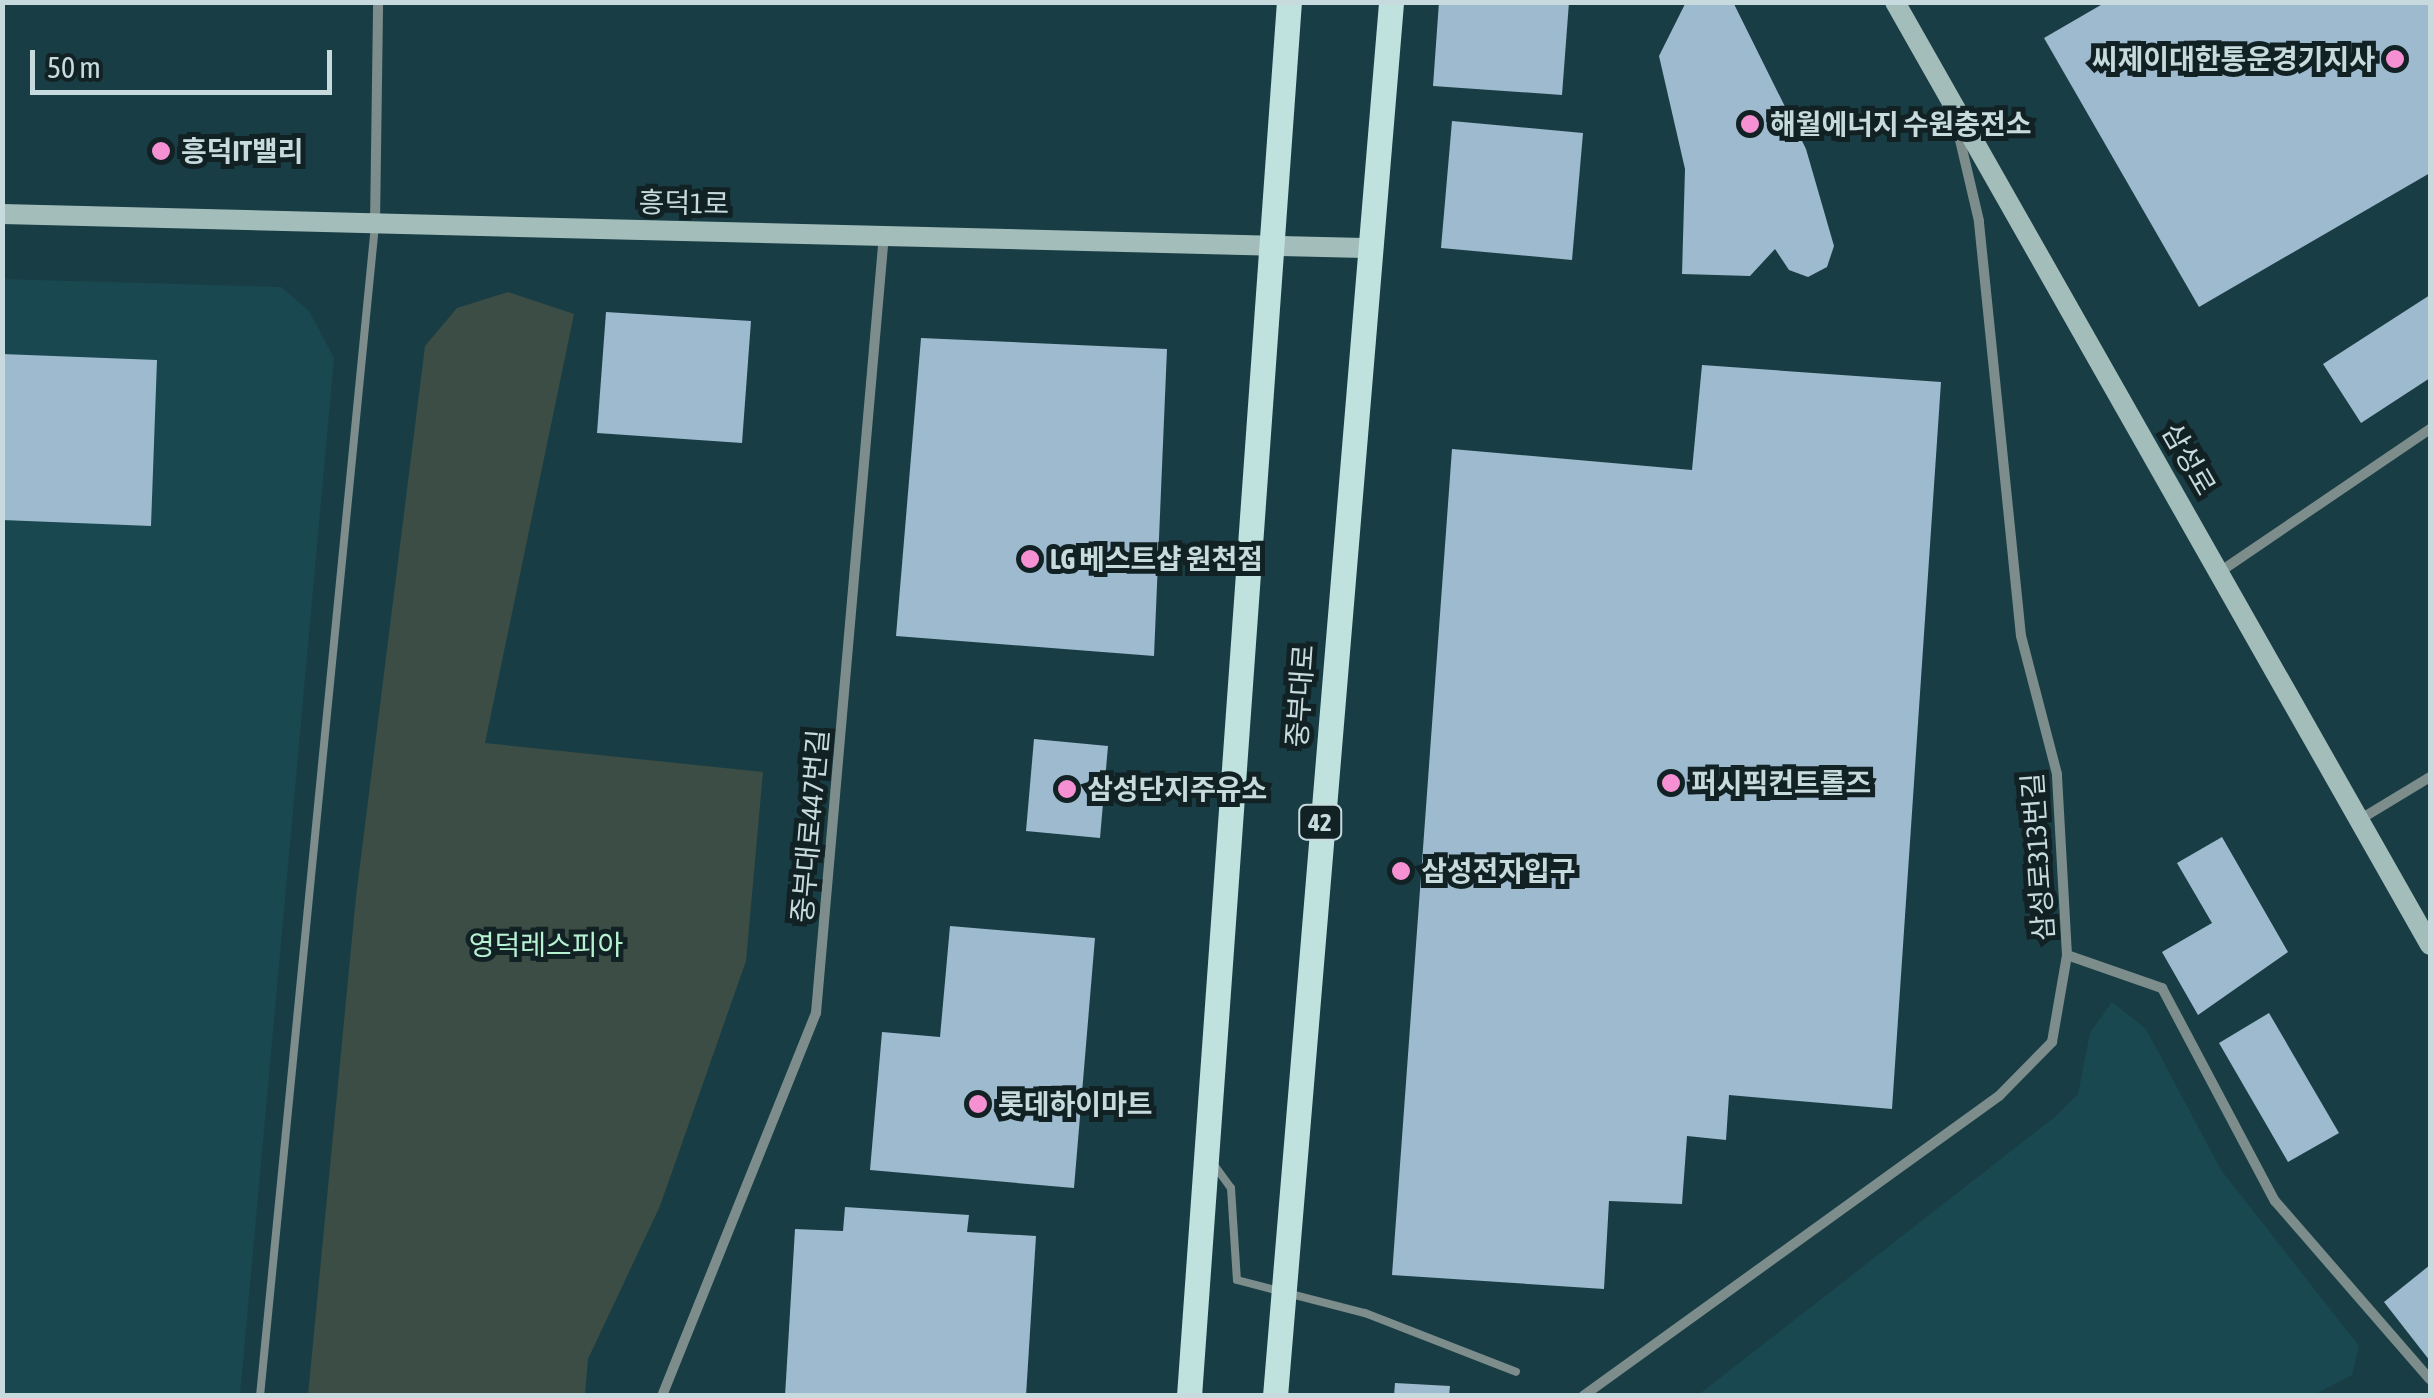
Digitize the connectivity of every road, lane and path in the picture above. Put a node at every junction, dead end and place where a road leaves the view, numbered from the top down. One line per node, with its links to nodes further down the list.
1 (378, 2): 7 (street)
2 (1289, 2): 9 (main road)
3 (1391, 2): 10 (main road, 중부대로 / 42)
4 (1894, 2): 5 (street, 삼성로)
5 (1948, 90): 12 (street, 삼성로); 16 (street, 삼성로313번길)
6 (2, 214): 7 (street, 흥덕1로)
7 (376, 226): 8 (street, 흥덕1로); 21 (lane)
8 (884, 233): 9 (street, 흥덕1로); 22 (street, 중부대로447번길)
9 (1266, 245): 10 (street, 흥덕1로); 17 (main road)
10 (1366, 248): 18 (main road, 중부대로 / 42)
11 (2430, 429): 12 (street)
12 (2221, 571): 14 (street, 삼성로)
13 (2430, 777): 14 (street)
14 (2358, 820): 15 (street, 삼성로)
15 (2430, 945)
16 (2067, 955): 20 (street); 25 (street, 삼성로313번길)
17 (1206, 1154): 18 (lane); 23 (main road)
18 (1282, 1295): 19 (lane); 24 (main road, 중부대로 / 42)
19 (1516, 1372)
20 (2430, 1379)
21 (260, 1396)
22 (662, 1396)
23 (1188, 1396)
24 (1276, 1396)
25 (1583, 1396)

